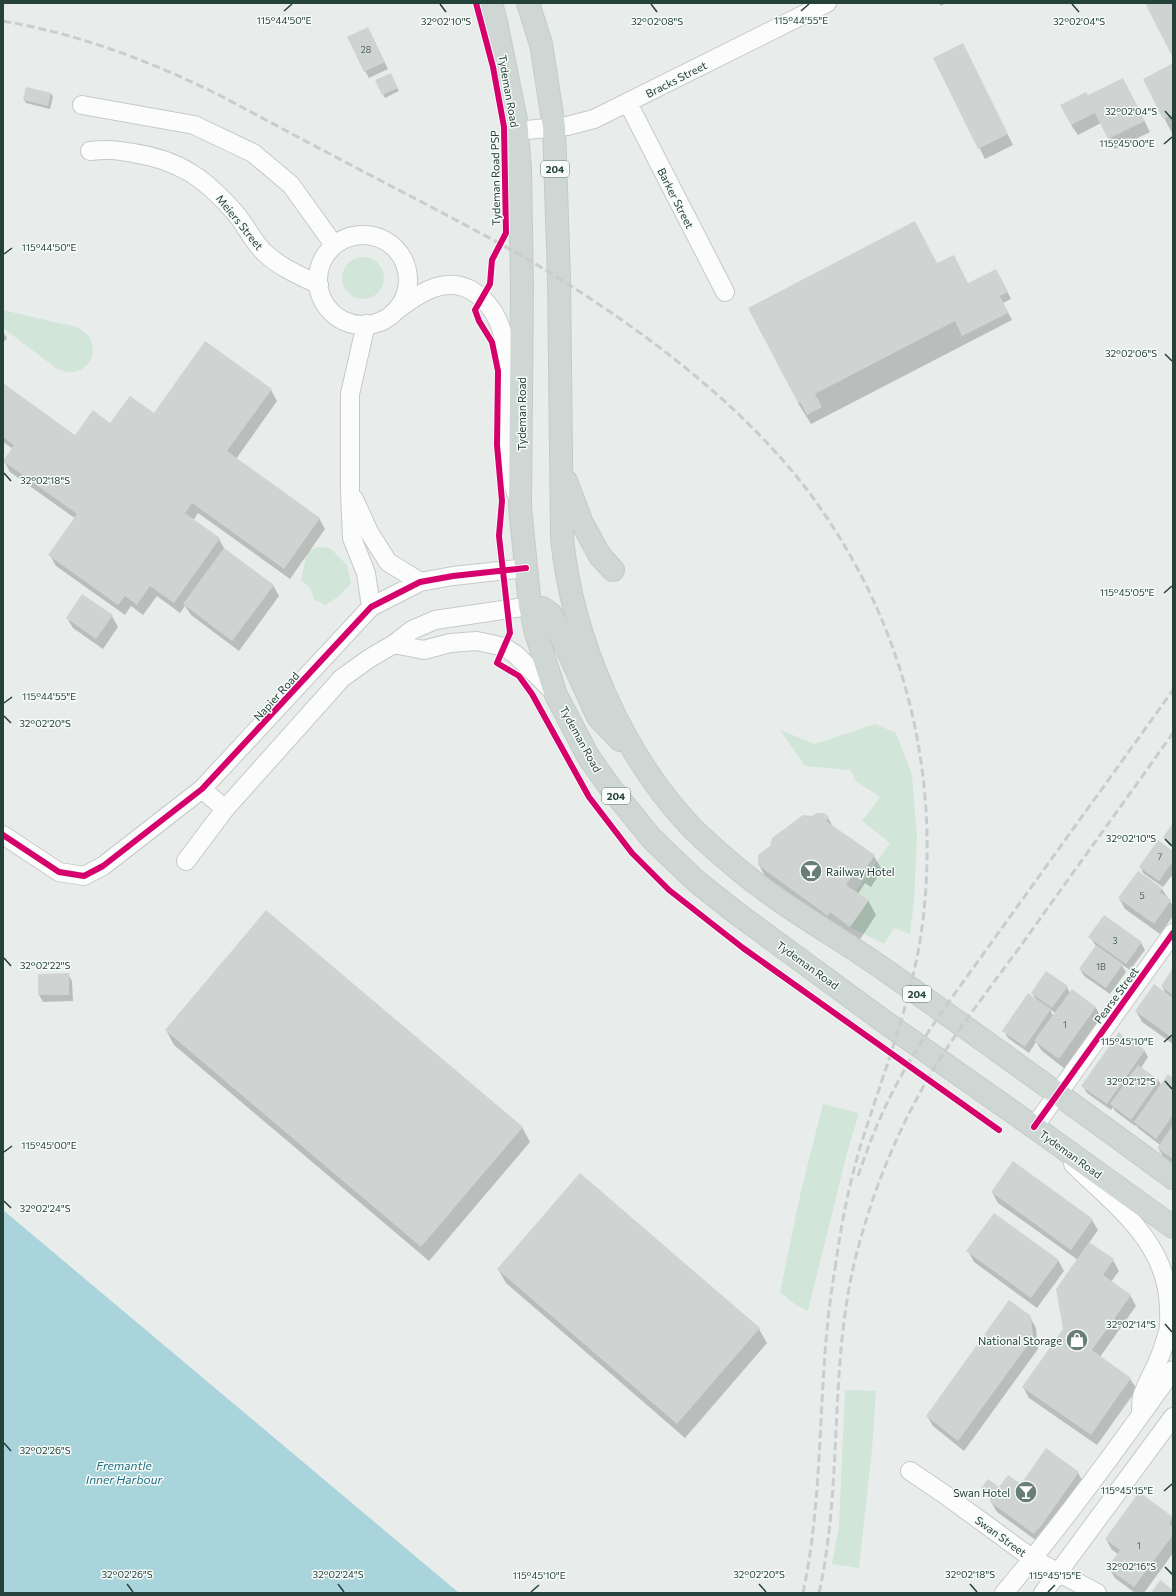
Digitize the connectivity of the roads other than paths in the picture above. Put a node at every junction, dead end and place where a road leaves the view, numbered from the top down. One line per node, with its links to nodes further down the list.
1 (491, 3): 7 (main road, Tydeman Road / 204)
2 (528, 3): 6 (main road, 204)
3 (826, 3): 4 (street, Bracks Street)
4 (628, 104): 6 (street, Bracks Street); 11 (street, Barker Street)
5 (82, 105): 9 (street)
6 (554, 127): 7 (street, Bracks Street); 14 (main road, 204)
7 (517, 131): 16 (main road, Tydeman Road / 204)
8 (90, 151): 10 (street, Meiers Street)
9 (334, 245): 10 (street); 12 (street)
10 (319, 285): 13 (street)
11 (725, 292)
12 (393, 314): 13 (street); 16 (street)
13 (366, 324): 15 (street)
14 (561, 466): 18 (main road); 24 (main road, 204)
15 (350, 491): 19 (street); 21 (street)
16 (520, 507): 17 (main road, Tydeman Road / 204)
17 (526, 568): 19 (street, Napier Road); 20 (main road, Tydeman Road / 204)
18 (613, 570)
19 (420, 582): 21 (street, Napier Road)
20 (530, 606): 22 (street); 23 (main road, Tydeman Road / 204); 24 (main road)
21 (371, 607): 25 (street, Napier Road)
22 (394, 644): 23 (street); 26 (street)
23 (556, 695): 31 (main road, Tydeman Road / 204)
24 (640, 760): 30 (main road, 204)
25 (202, 790): 26 (street); 27 (street, Napier Road)
26 (225, 809): 28 (street)
27 (3, 835)
28 (186, 861)
29 (1173, 933): 30 (street, Pearse Street)
30 (1057, 1095): 31 (street, Pearse Street); 32 (main road, 204)
31 (1034, 1127): 33 (main road, Tydeman Road / 204); 35 (street)
32 (1173, 1178)
33 (1173, 1228)
34 (1173, 1370): 35 (street)
35 (1141, 1415): 38 (street)
36 (1173, 1417): 39 (street)
37 (910, 1471): 38 (street, Swan Street)
38 (1033, 1559): 39 (street, Swan Street); 40 (street)
39 (1059, 1572): 41 (street); 42 (street, Swan Street)
40 (1004, 1593)
41 (1043, 1593)
42 (1096, 1593)

